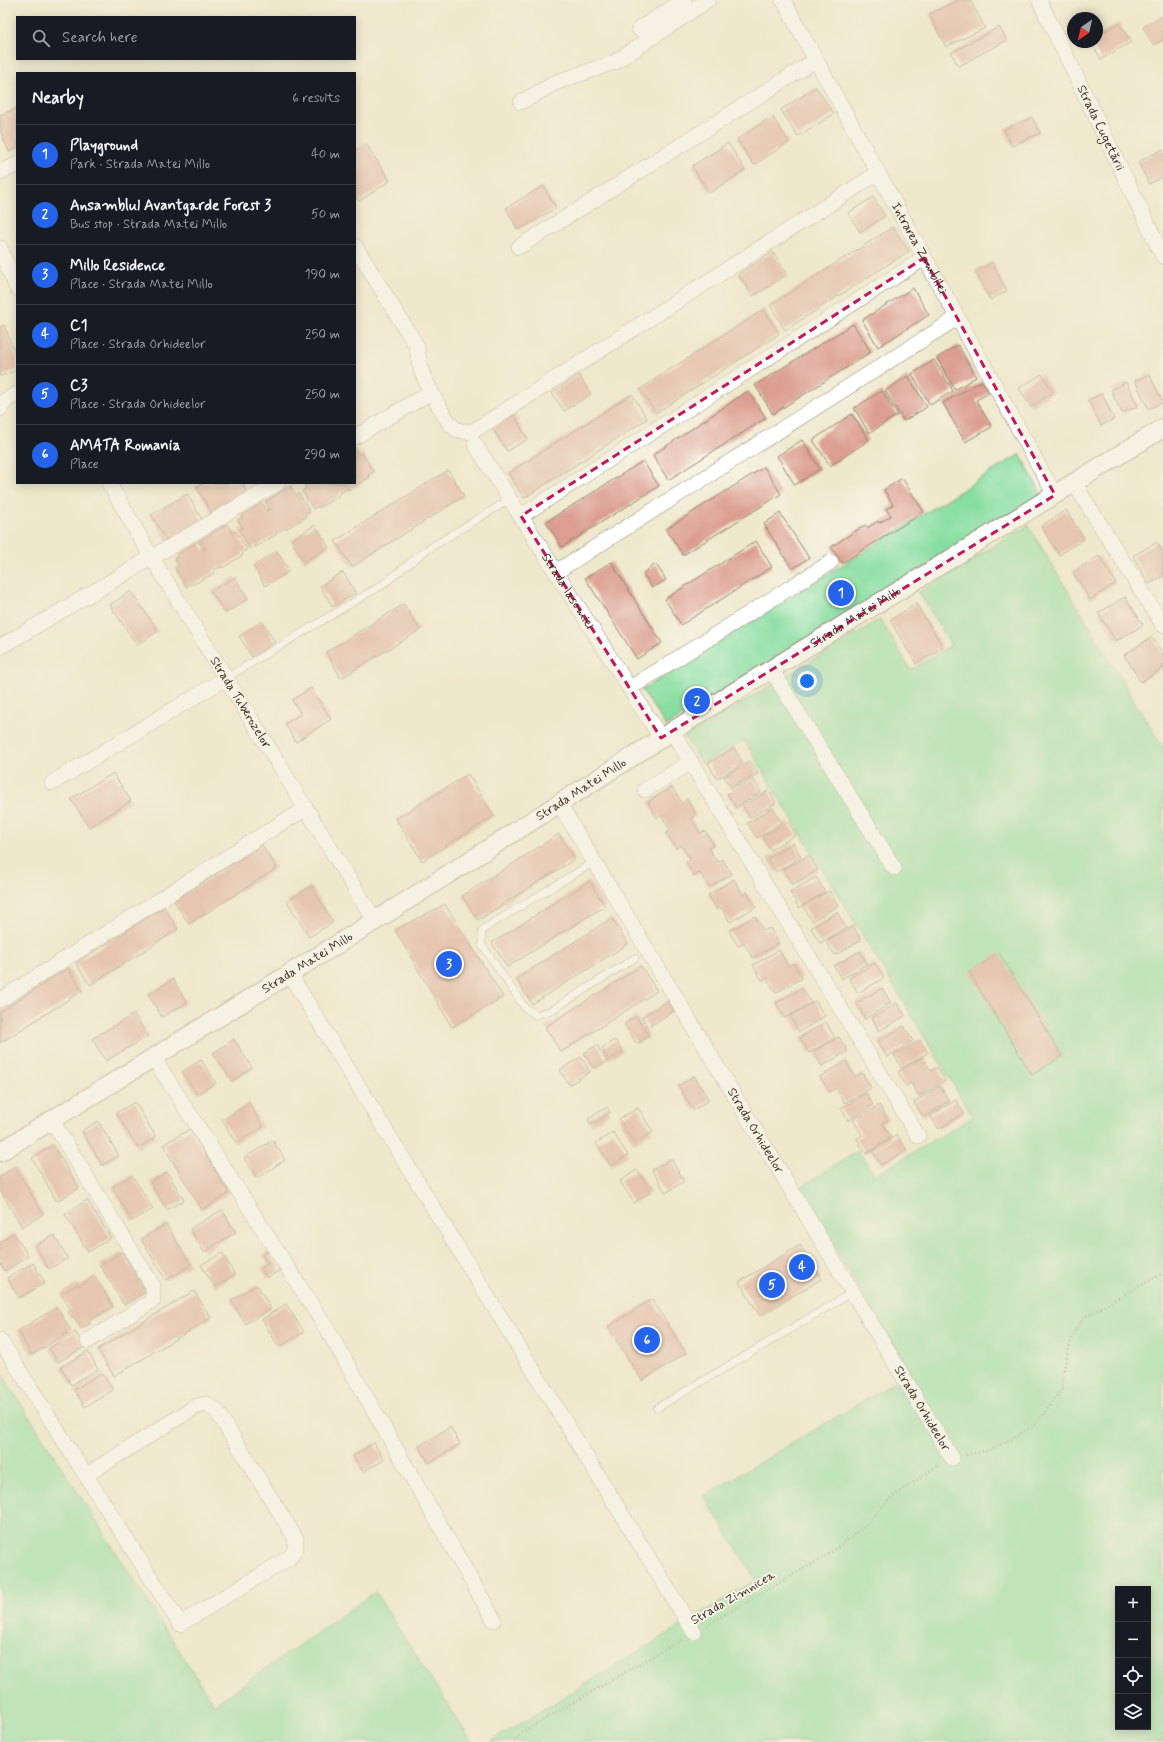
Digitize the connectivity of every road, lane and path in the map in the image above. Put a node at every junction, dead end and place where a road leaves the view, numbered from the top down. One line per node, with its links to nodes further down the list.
1 (684, 0): 5 (street)
2 (708, 0): 7 (street)
3 (784, 0): 6 (street, Intrarea Zambilei)
4 (1039, 0): 14 (street, Strada Cugetării)
5 (639, 29)
6 (816, 60): 10 (street, Intrarea Zambilei); 11 (street)
7 (521, 102)
8 (16, 165): 9 (street)
9 (0, 172)
10 (878, 173): 15 (street, Intrarea Zambilei); 23 (street)
11 (519, 247)
12 (0, 248): 16 (street)
13 (356, 248): 18 (street)
14 (1163, 256)
15 (924, 258): 17 (street, Intrarea Zambilei); 29 (street)
16 (16, 286)
17 (957, 318): 27 (street, Intrarea Zambilei); 32 (street)
18 (431, 392): 22 (street); 23 (street)
19 (16, 395): 20 (street)
20 (0, 409)
21 (1163, 428): 24 (street, Strada Matei Millo)
22 (356, 436)
23 (473, 438): 28 (street, Strada Iasomiei)
24 (1074, 483): 27 (street, Strada Matei Millo); 33 (street)
25 (110, 484): 30 (street, Strada Tuberozelor)
26 (276, 484): 30 (street)
27 (1054, 495): 35 (street, Strada Matei Millo)
28 (510, 499): 29 (street, Strada Iasomiei); 36 (lane)
29 (521, 516): 32 (street, Strada Iasomiei)
30 (152, 558): 34 (street); 36 (street, Strada Tuberozelor)
31 (831, 562): 37 (street)
32 (556, 572): 37 (street, Strada Iasomiei)
33 (1163, 625)
34 (0, 647)
35 (771, 669): 38 (street, Strada Matei Millo); 45 (street)
36 (226, 678): 40 (street); 43 (street, Strada Tuberozelor)
37 (630, 688): 38 (street, Strada Iasomiei)
38 (667, 734): 39 (street, Strada Iasomiei); 42 (street, Strada Matei Millo)
39 (691, 762): 41 (street); 52 (street, Strada Iasomiei)
40 (52, 783)
41 (646, 790)
42 (559, 803): 44 (street, Strada Orhideelor); 46 (street, Strada Matei Millo)
43 (306, 809): 46 (street, Strada Tuberozelor); 49 (street)
44 (594, 862): 47 (lane); 55 (street, Strada Orhideelor)
45 (894, 868)
46 (375, 921): 48 (street, Strada Matei Millo)
47 (635, 958)
48 (288, 973): 50 (street, Strada Matei Millo); 62 (street)
49 (0, 1000)
50 (153, 1056): 51 (street, Strada Matei Millo); 61 (street)
51 (51, 1119): 53 (street, Strada Matei Millo); 57 (street)
52 (918, 1136)
53 (0, 1152)
54 (1163, 1273): 59 (path, Strada Zimnicea)
55 (853, 1292): 58 (lane); 59 (street, Strada Orhideelor)
56 (0, 1340): 60 (street)
57 (88, 1341)
58 (657, 1408)
59 (952, 1458): 62 (path, Strada Zimnicea)
60 (86, 1475): 60 (street)
61 (494, 1620)
62 (694, 1632): 63 (path, Strada Zimnicea)
63 (514, 1742)

